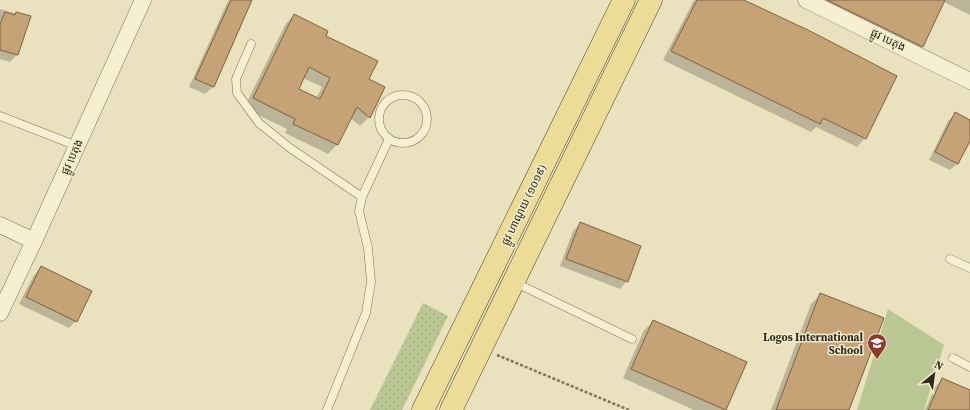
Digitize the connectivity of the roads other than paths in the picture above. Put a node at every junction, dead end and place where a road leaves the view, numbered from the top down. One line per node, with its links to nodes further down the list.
1 (143, 0): 9 (street, ផ្លូវ បេតុង)
2 (624, 0): 21 (main road, ផ្លូវ ហាណូយ (១០១៩))
3 (651, 0): 15 (main road)
4 (806, 0): 6 (street, ផ្លូវ បេតុង)
5 (251, 44): 10 (lane)
6 (970, 81)
7 (0, 116): 9 (lane)
8 (389, 139): 8 (lane); 10 (lane)
9 (77, 146): 12 (street, ផ្លូវ បេតុង)
10 (362, 197): 20 (lane)
11 (0, 225): 12 (street)
12 (34, 241): 16 (street, ផ្លូវ បេតុង)
13 (950, 259): 14 (lane)
14 (970, 268)
15 (513, 282): 17 (lane); 22 (main road)
16 (0, 313)
17 (632, 339)
18 (953, 358): 19 (lane)
19 (970, 367)
20 (327, 410)
21 (423, 410)
22 (451, 410)

